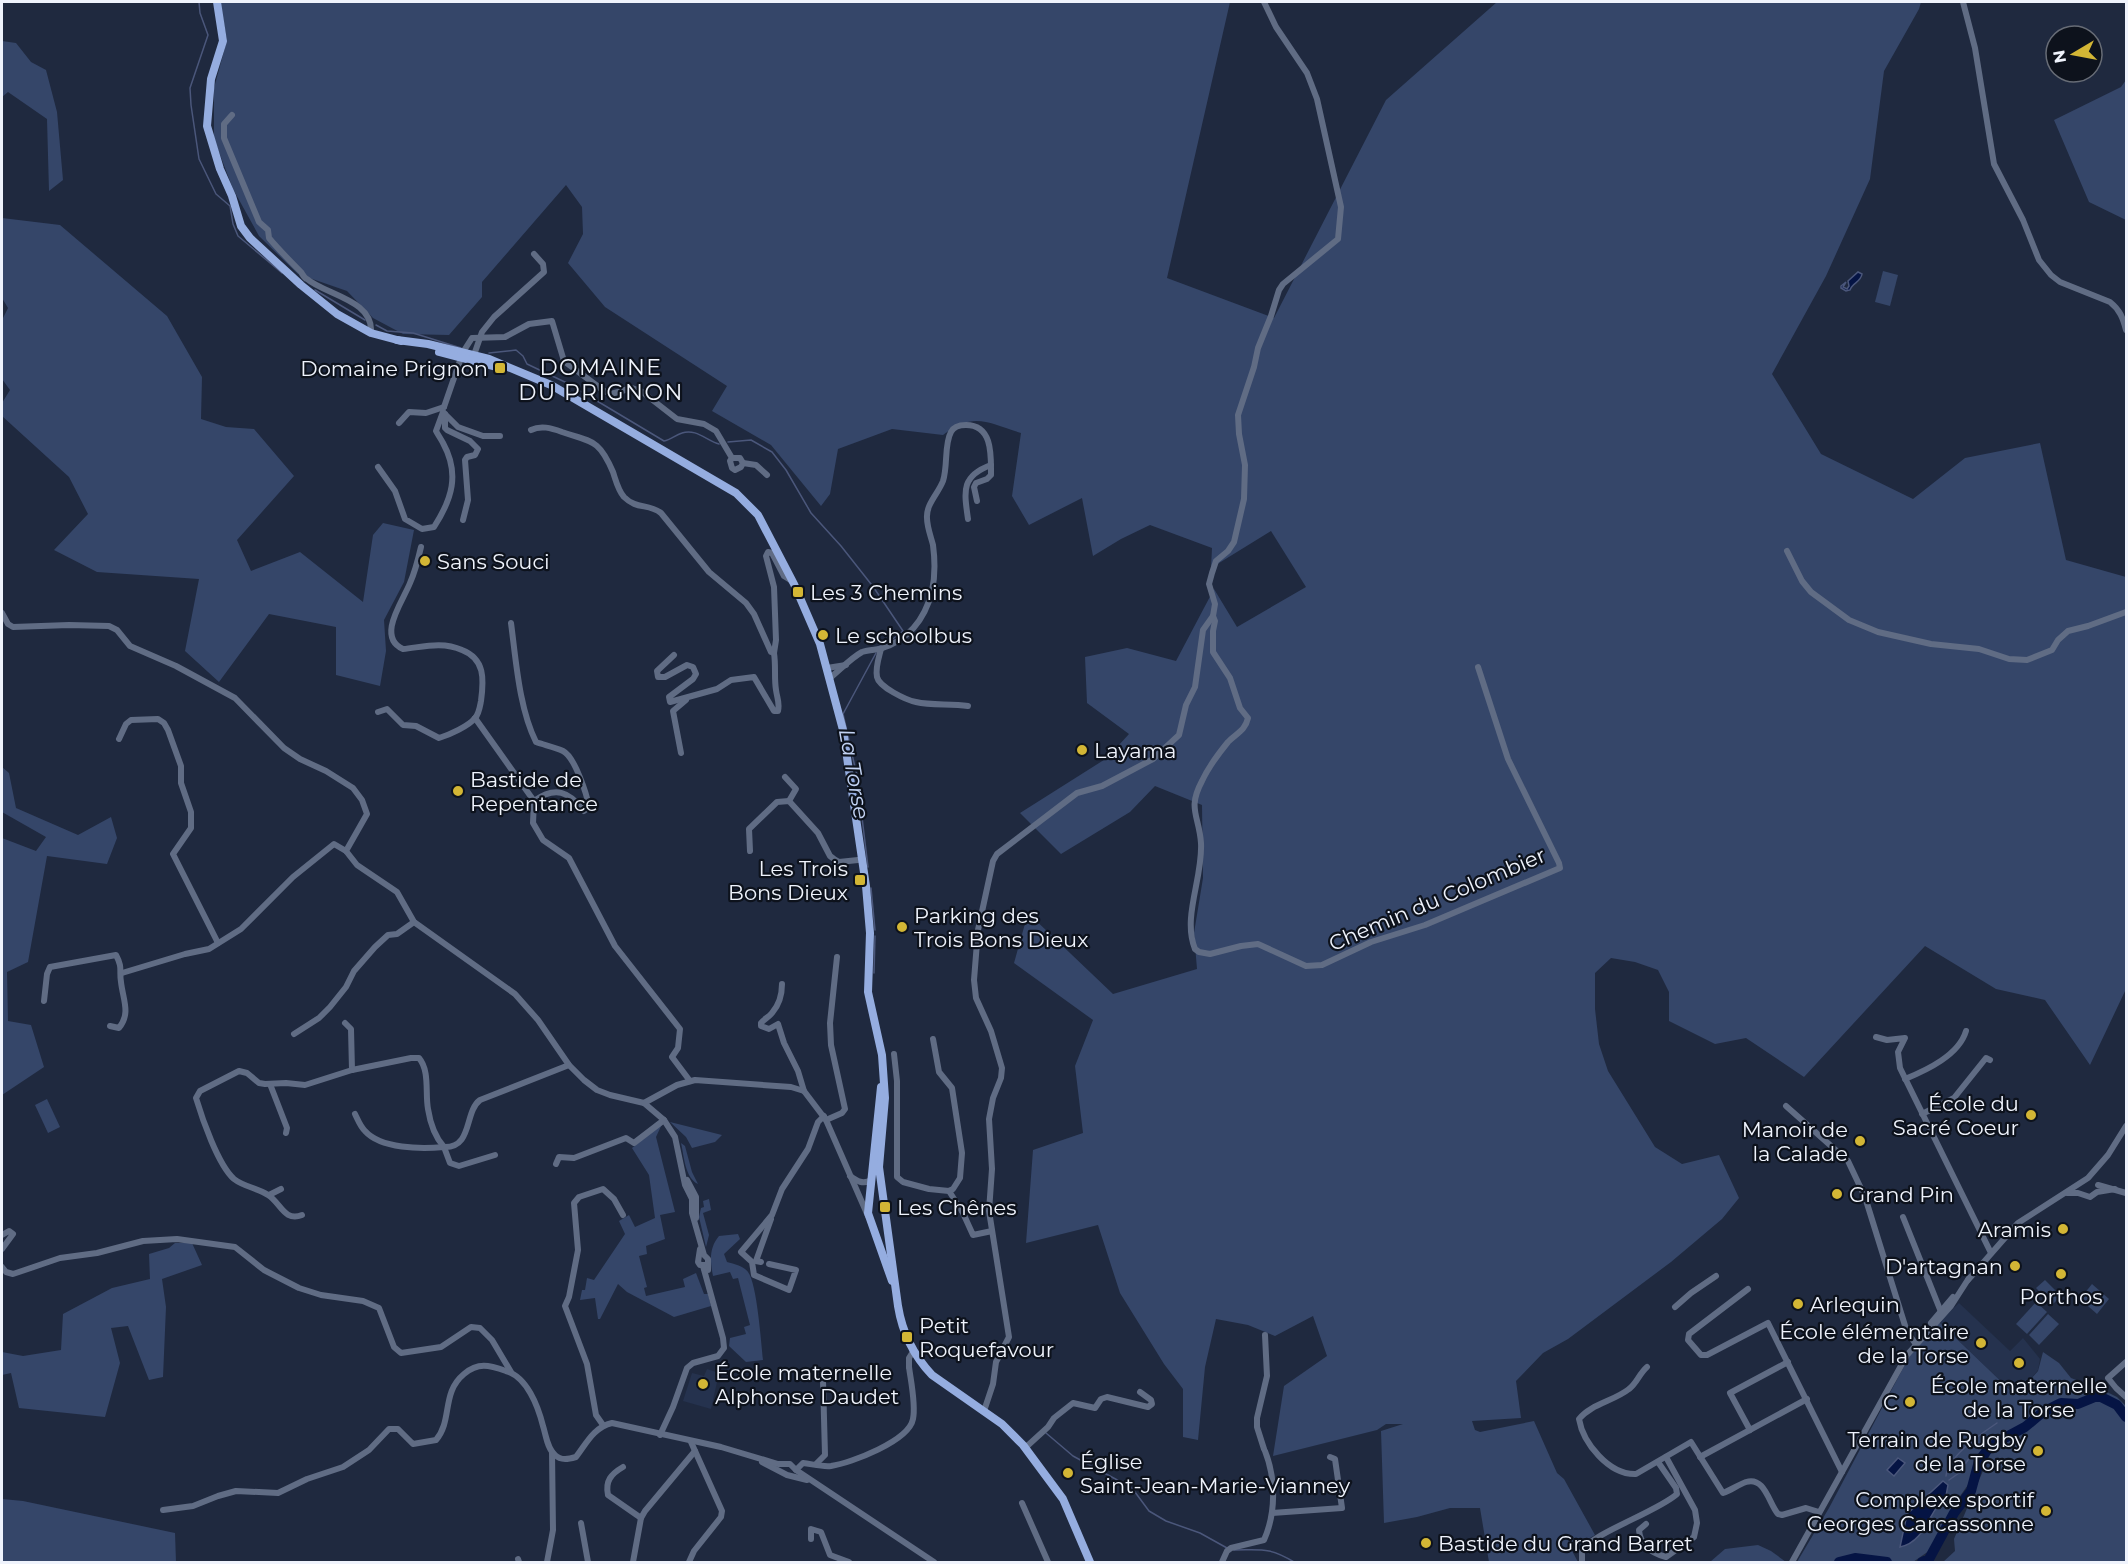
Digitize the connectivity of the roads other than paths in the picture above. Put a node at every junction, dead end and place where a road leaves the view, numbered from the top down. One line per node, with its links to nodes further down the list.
1 (218, 2): 6 (main road)
2 (1264, 2): 30 (street)
3 (1963, 2): 7 (street)
4 (232, 115): 6 (street)
5 (534, 254): 9 (street)
6 (304, 282): 8 (main road); 8 (street)
7 (2127, 330)
8 (371, 333): 10 (main road)
9 (482, 338): 10 (street); 11 (street); 17 (street)
10 (463, 352): 11 (main road); 12 (main road); 13 (street)
11 (475, 353): 12 (main road)
12 (531, 377): 27 (main road)
13 (444, 411): 14 (street); 16 (street); 20 (street); 24 (street)
14 (399, 423)
15 (531, 430): 33 (street)
16 (500, 436)
17 (732, 458): 18 (street); 18 (street)
18 (742, 463): 21 (street)
19 (991, 465): 22 (street); 23 (street); 32 (street)
20 (378, 467)
21 (766, 475)
22 (977, 501)
23 (968, 519)
24 (463, 520)
25 (421, 547): 42 (street)
26 (1787, 551): 28 (street)
27 (795, 584): 33 (street); 36 (main road)
28 (2127, 612)
29 (2, 613): 49 (street)
30 (1213, 616): 37 (street, Chemin du Colombier); 104 (street)
31 (511, 623): 46 (street)
32 (881, 649): 35 (street); 40 (street)
33 (774, 653): 39 (street)
34 (674, 655): 39 (street)
35 (847, 664): 36 (street); 38 (street)
36 (827, 668): 38 (main road)
37 (1478, 668)
38 (830, 677): 48 (main road)
39 (688, 697): 44 (street)
40 (968, 706)
41 (378, 712): 42 (street)
42 (475, 718): 46 (street)
43 (119, 739): 54 (street)
44 (681, 753)
45 (784, 777): 47 (street)
46 (534, 801): 70 (street)
47 (789, 801): 50 (street); 51 (street)
48 (858, 831): 51 (main road); 52 (main road)
49 (345, 851): 53 (street); 54 (street)
50 (750, 851)
51 (858, 860): 52 (main road)
52 (869, 919): 75 (main road)
53 (414, 922): 62 (street); 67 (street)
54 (218, 943): 56 (street)
55 (837, 957): 79 (street)
56 (122, 972): 58 (street); 60 (street)
57 (782, 984): 72 (street)
58 (45, 1000)
59 (345, 1023): 68 (street)
60 (110, 1026)
61 (1966, 1031): 69 (street)
62 (294, 1034)
63 (1876, 1037): 69 (street)
64 (933, 1039): 92 (street)
65 (894, 1054): 77 (street)
66 (1990, 1060): 78 (street)
67 (569, 1065): 73 (street); 83 (street)
68 (352, 1071): 71 (street); 83 (street)
69 (1905, 1079): 78 (street)
70 (690, 1081): 72 (street); 73 (street)
71 (270, 1084): 82 (street); 96 (street)
72 (804, 1091): 79 (street)
73 (647, 1101): 80 (street)
74 (1786, 1106): 119 (street)
75 (881, 1113): 77 (street); 87 (main road); 97 (main road)
76 (355, 1114): 83 (street)
77 (897, 1114): 92 (street)
78 (1922, 1114): 109 (street)
79 (825, 1118): 86 (street); 101 (street)
80 (664, 1120): 85 (street); 132 (street)
81 (2127, 1126): 89 (street)
82 (286, 1133)
83 (444, 1147): 84 (street)
84 (495, 1155)
85 (556, 1164)
86 (851, 1178): 87 (street); 91 (street); 103 (street)
87 (871, 1180): 91 (main road)
88 (2080, 1184): 89 (street); 93 (street); 95 (street)
89 (2094, 1184): 93 (street); 94 (street)
90 (281, 1189): 96 (street)
91 (870, 1190): 97 (main road); 98 (main road)
92 (949, 1191): 104 (street)
93 (2082, 1193): 95 (street)
94 (2127, 1193)
95 (2063, 1194): 109 (street)
96 (269, 1195): 99 (street)
97 (884, 1198): 98 (main road); 107 (main road)
98 (870, 1199): 103 (main road)
99 (302, 1215)
100 (622, 1215): 130 (street)
101 (772, 1215): 110 (street); 111 (street)
102 (1903, 1217): 117 (street)
103 (870, 1220): 108 (main road)
104 (992, 1231): 129 (street)
105 (2, 1234): 106 (street)
106 (2, 1249)
107 (891, 1249): 108 (main road); 115 (main road)
108 (880, 1251): 115 (main road)
109 (1990, 1253): 117 (street)
110 (760, 1262)
111 (769, 1264)
112 (2, 1267): 124 (street)
113 (1716, 1276): 116 (street)
114 (1748, 1289): 121 (street)
115 (896, 1293): 120 (main road)
116 (1675, 1307)
117 (1942, 1312): 119 (street)
118 (1265, 1335): 152 (street)
119 (1915, 1343): 147 (street)
120 (914, 1350): 129 (main road); 144 (street)
121 (1788, 1362): 128 (street); 131 (street)
122 (2127, 1362): 127 (street)
123 (1647, 1367): 143 (street)
124 (511, 1372): 137 (street); 150 (street)
125 (830, 1374): 144 (street)
126 (1140, 1392): 135 (street)
127 (2127, 1397)
128 (1807, 1399): 131 (street); 147 (street)
129 (984, 1411): 135 (main road)
130 (603, 1425): 132 (street); 137 (street)
131 (1750, 1430): 138 (street)
132 (660, 1435): 133 (street)
133 (691, 1442): 134 (street); 136 (street)
134 (703, 1444): 141 (street); 142 (street)
135 (1025, 1448): 166 (main road)
136 (695, 1451): 142 (street); 153 (street)
137 (552, 1452): 158 (street)
138 (1700, 1456): 140 (street); 151 (street)
139 (1330, 1457): 152 (street)
140 (1666, 1457): 143 (street); 155 (street)
141 (756, 1458): 146 (street); 148 (street)
142 (700, 1461): 161 (street)
143 (1658, 1462): 168 (street)
144 (816, 1464): 146 (street)
145 (623, 1467): 153 (street)
146 (796, 1470): 148 (street)
147 (1842, 1472): 151 (street)
148 (814, 1482): 157 (street)
149 (1022, 1503): 165 (street)
150 (163, 1510)
151 (1819, 1512): 169 (street)
152 (1272, 1513): 167 (street)
153 (641, 1518): 160 (street)
154 (581, 1523): 159 (street)
155 (1646, 1524)
156 (811, 1539): 162 (street)
157 (915, 1550): 163 (street); 164 (street)
158 (547, 1563)
159 (588, 1563)
160 (633, 1563)
161 (689, 1563)
162 (849, 1563)
163 (929, 1563)
164 (934, 1563)
165 (1048, 1563)
166 (1090, 1563)
167 (1222, 1563)
168 (1582, 1563)
169 (1792, 1563)

